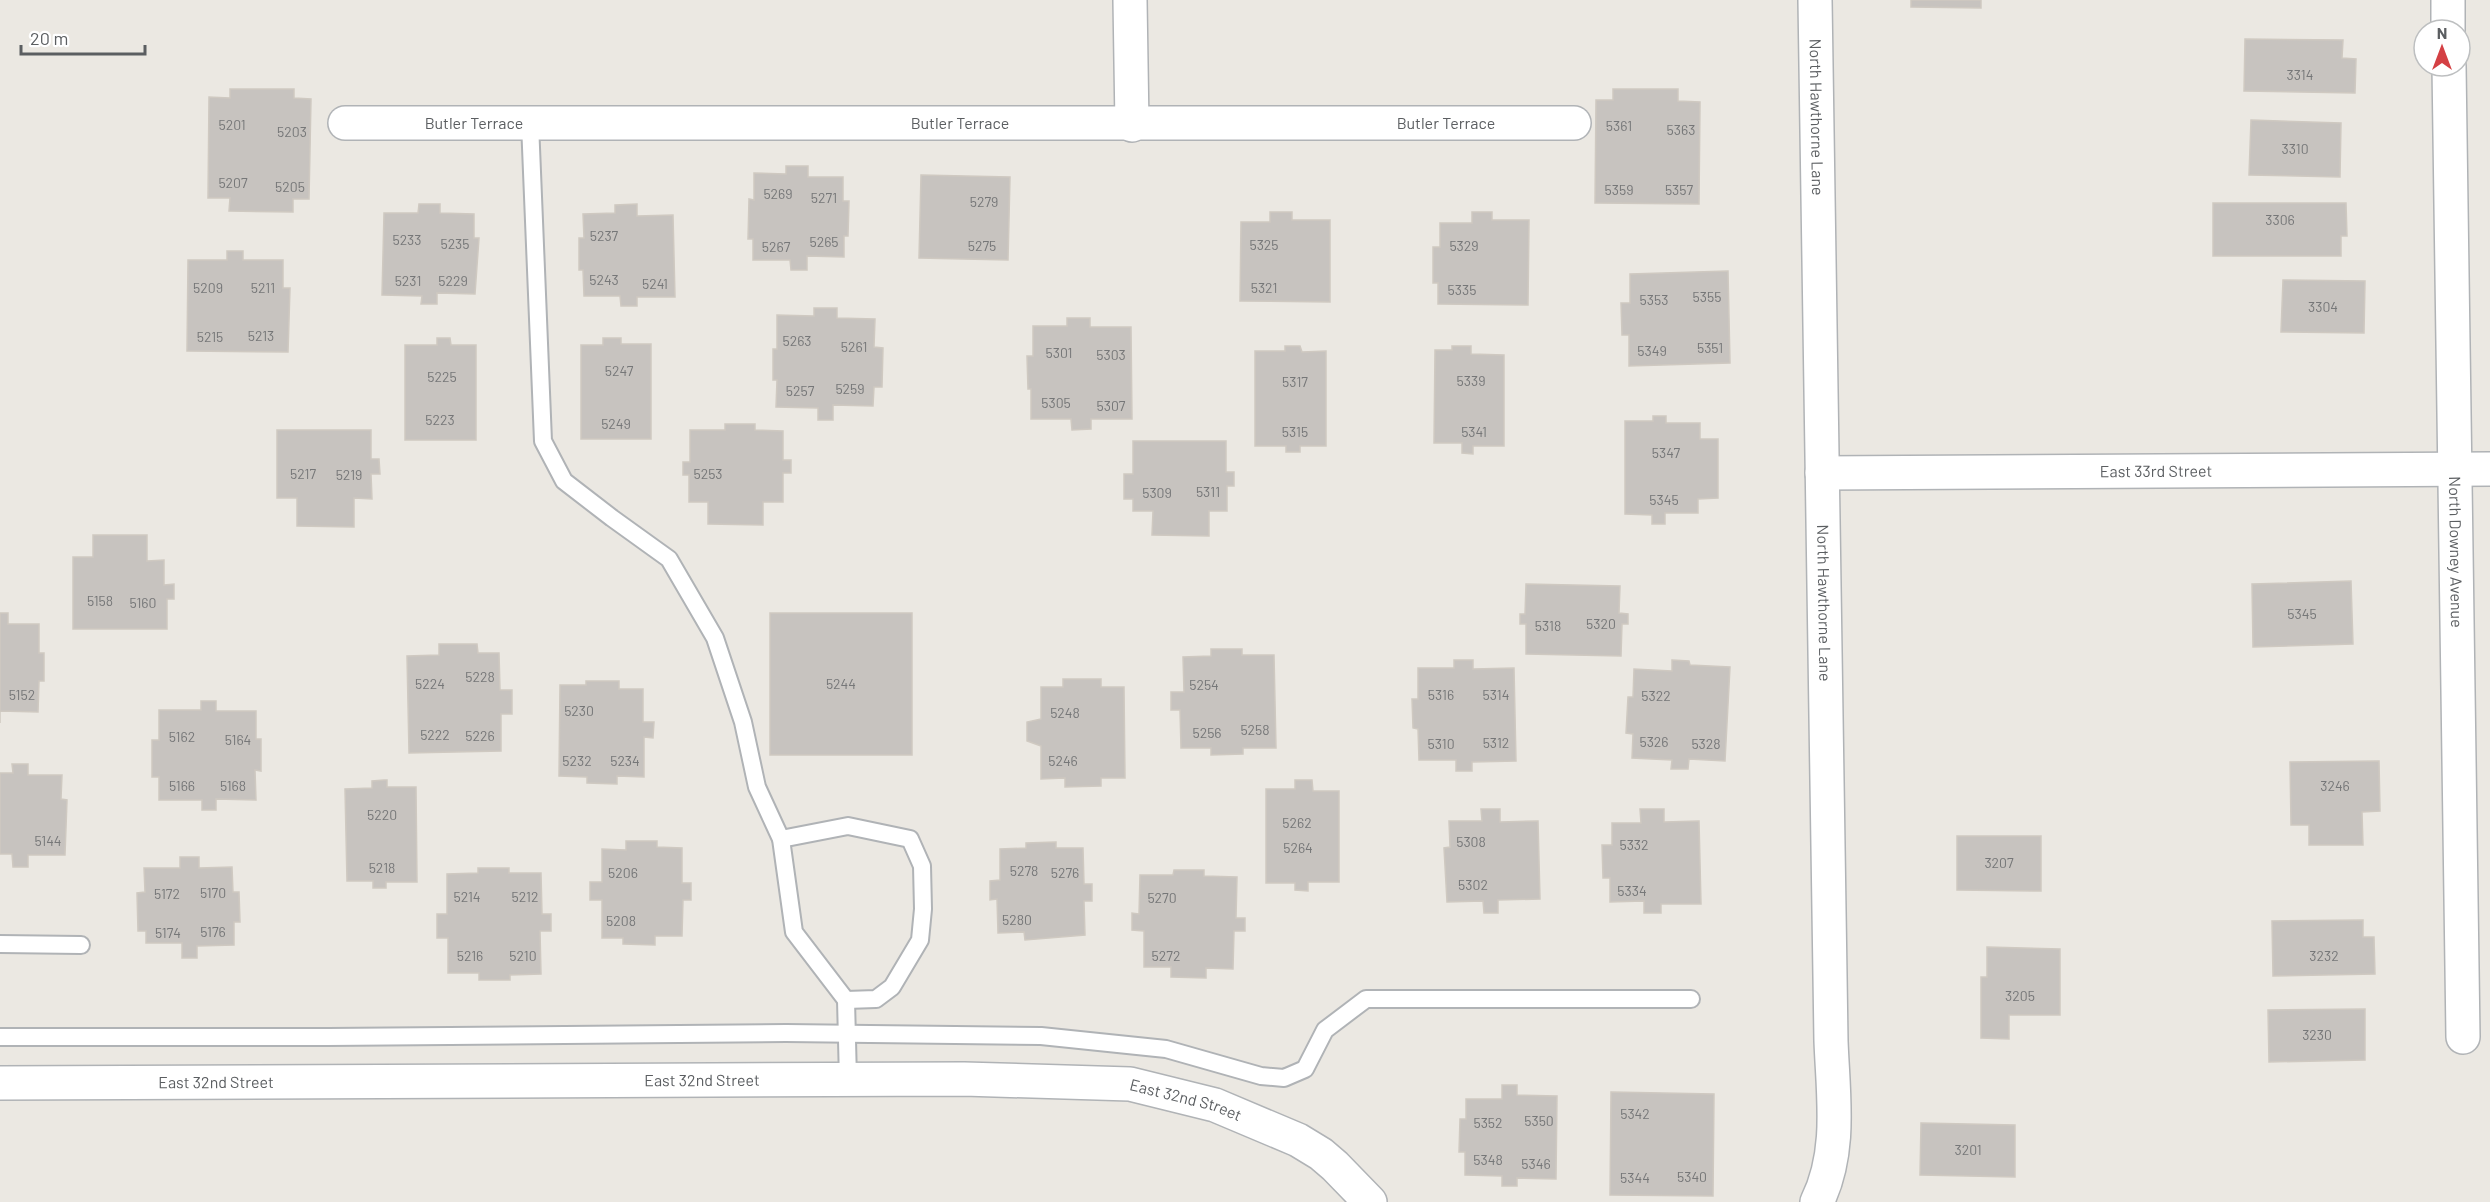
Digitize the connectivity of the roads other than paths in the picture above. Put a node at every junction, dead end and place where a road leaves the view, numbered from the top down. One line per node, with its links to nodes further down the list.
1 (1130, 0): 9 (street)
2 (1815, 0): 12 (street, North Hawthorne Lane)
3 (2448, 0): 4 (street)
4 (2448, 18)
5 (2449, 78): 10 (street, North Downey Avenue)
6 (345, 123): 7 (street, Butler Terrace)
7 (530, 123): 9 (street, Butler Terrace); 13 (lane)
8 (1574, 123): 9 (street, Butler Terrace)
9 (1132, 125)
10 (2455, 469): 11 (street, East 33rd Street); 12 (street, East 33rd Street); 20 (street, North Downey Avenue)
11 (2490, 469)
12 (1822, 473): 24 (street, North Hawthorne Lane)
13 (781, 839): 17 (lane); 17 (lane)
14 (0, 944): 15 (lane)
15 (81, 945)
16 (1691, 999): 18 (lane)
17 (846, 1000): 18 (lane)
18 (847, 1034): 19 (lane); 21 (lane)
19 (0, 1037)
20 (2463, 1037)
21 (848, 1080): 22 (street, East 32nd Street); 23 (street, East 32nd Street)
22 (0, 1083)
23 (1370, 1202)
24 (1817, 1202)

